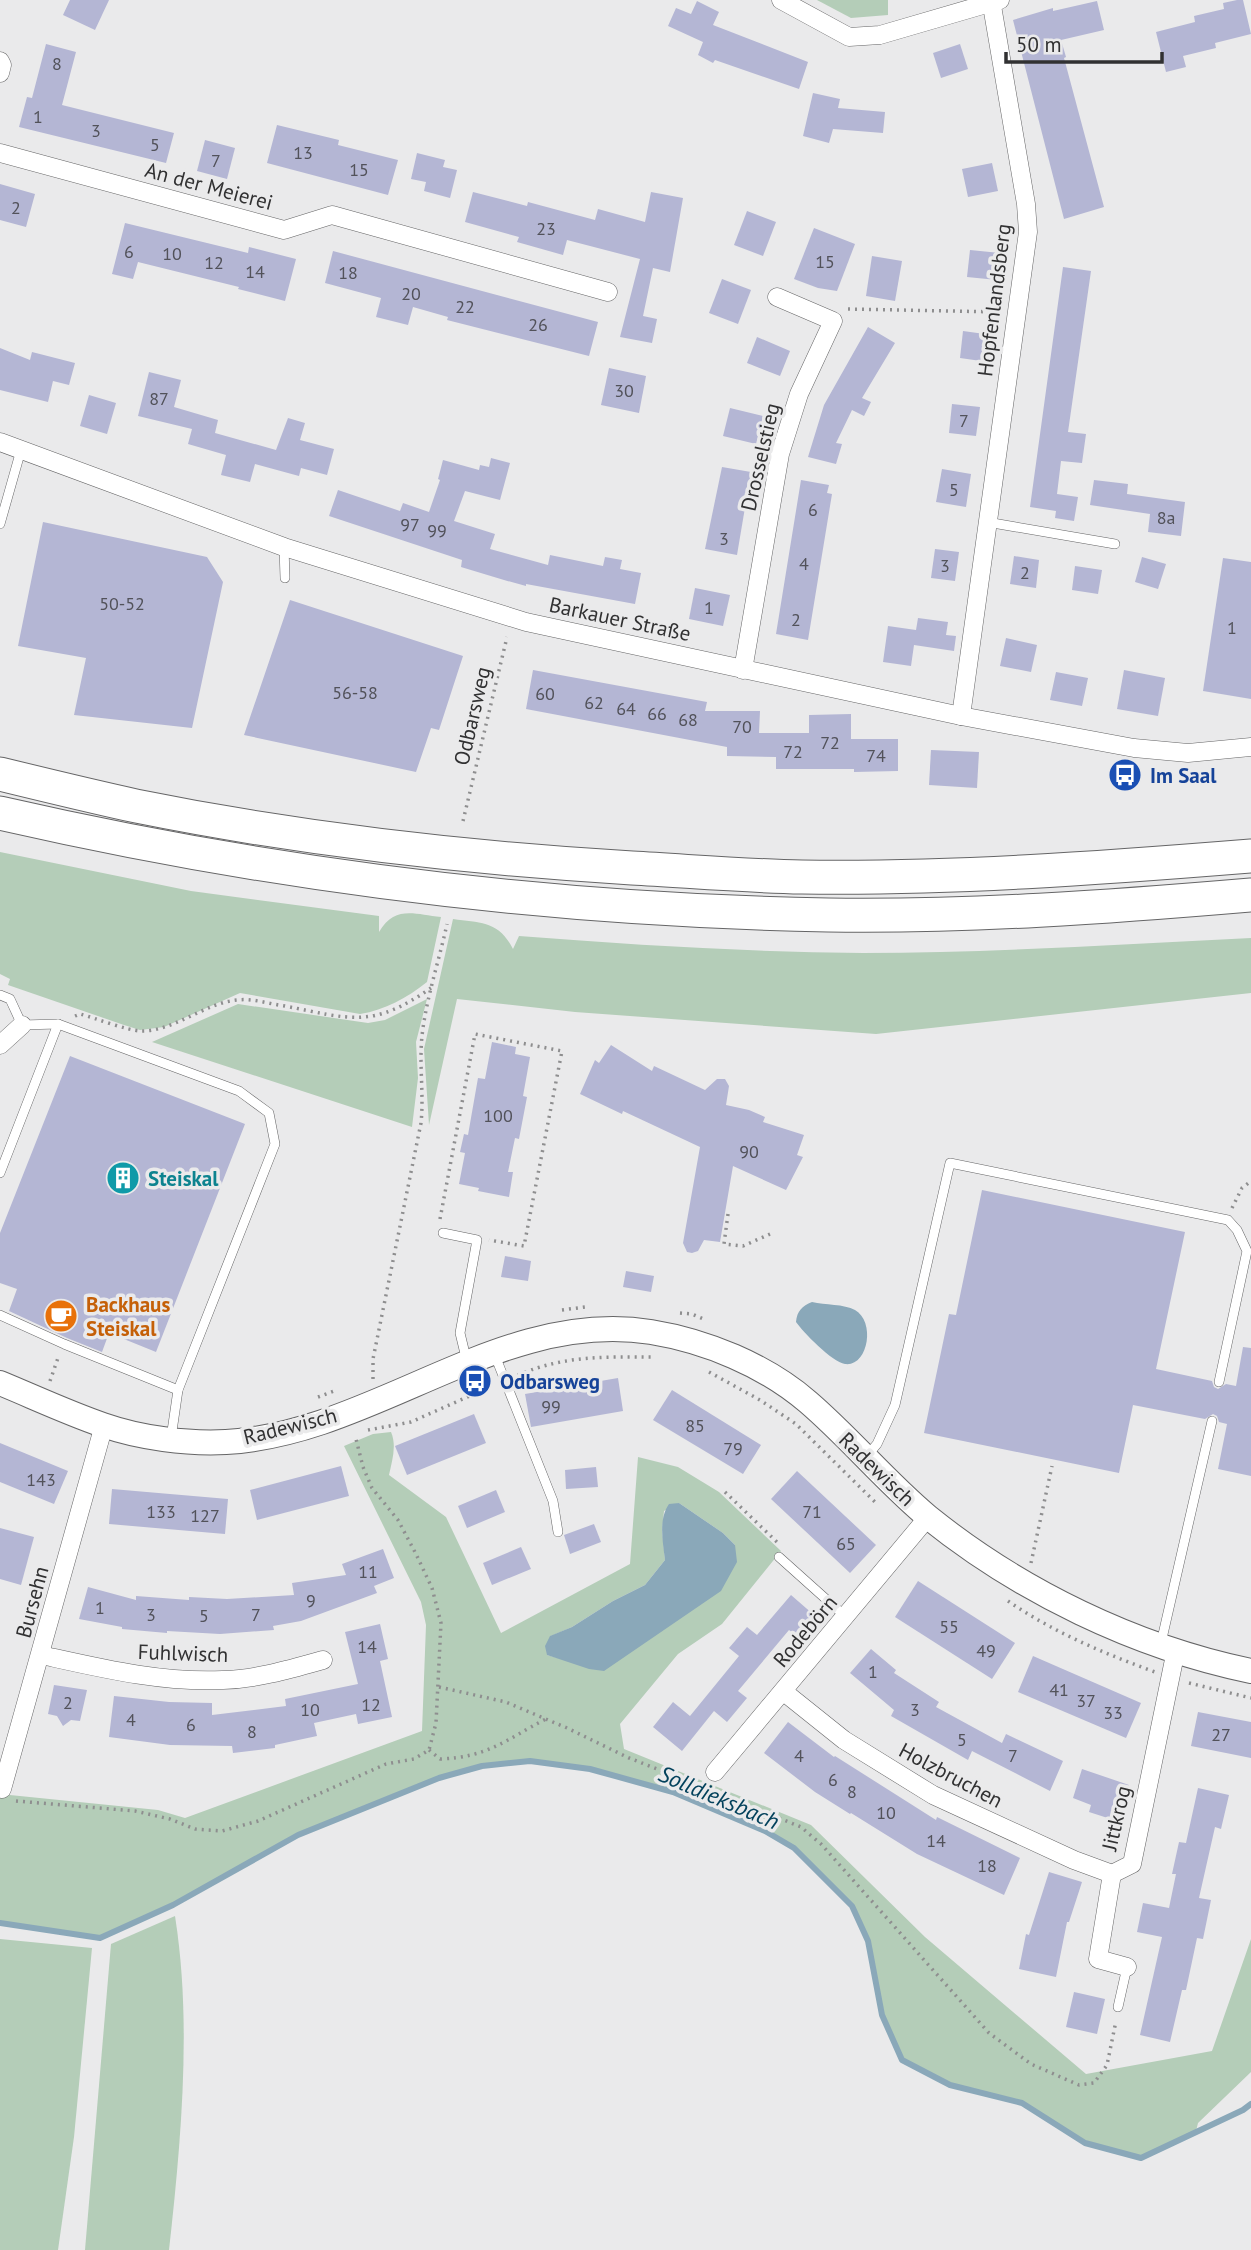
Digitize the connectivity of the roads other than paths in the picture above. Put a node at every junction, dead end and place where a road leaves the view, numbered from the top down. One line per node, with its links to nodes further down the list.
1 (781, 0): 2 (street)
2 (994, 1): 10 (street, Hopfenlandsberg)
3 (0, 61): 4 (street)
4 (0, 73)
5 (0, 153): 6 (street, An der Meierei)
6 (608, 292)
7 (777, 297): 15 (street, Drosselstieg)
8 (0, 442): 9 (street, Barkauer Straße)
9 (21, 450): 11 (lane); 13 (street, Barkauer Straße)
10 (987, 522): 12 (lane); 16 (street, Hopfenlandsberg)
11 (0, 524)
12 (1115, 544)
13 (284, 547): 14 (lane); 15 (street, Barkauer Straße)
14 (285, 578)
15 (743, 670): 16 (street, Barkauer Straße)
16 (961, 716): 17 (street, Barkauer Straße)
17 (1251, 747)
18 (0, 774): 20 (highway)
19 (0, 813): 21 (highway)
20 (1251, 856)
21 (1251, 895)
22 (0, 995): 24 (lane)
23 (58, 1024): 24 (lane); 26 (lane); 33 (lane)
24 (22, 1025): 25 (street)
25 (0, 1045)
26 (0, 1173)
27 (443, 1233): 30 (lane)
28 (0, 1315): 33 (lane)
29 (494, 1353): 30 (street, Radewisch); 37 (street, Radewisch); 39 (lane)
30 (467, 1364): 36 (street, Radewisch)
31 (1219, 1382): 37 (lane)
32 (0, 1383): 35 (street, Radewisch)
33 (178, 1390): 36 (lane)
34 (1212, 1421): 42 (lane)
35 (104, 1425): 36 (street, Radewisch); 43 (street, Bursehn)
36 (171, 1438)
37 (864, 1458): 38 (street, Radewisch)
38 (928, 1517): 41 (street, Rodebörn); 42 (street, Radewisch)
39 (558, 1532)
40 (781, 1559): 41 (lane)
41 (846, 1618): 46 (street, Rodebörn)
42 (1168, 1647): 45 (street, Radewisch); 49 (street, Jittkrog)
43 (41, 1655): 44 (street, Fuhlwisch); 48 (street, Bursehn)
44 (323, 1660)
45 (1251, 1671)
46 (784, 1692): 47 (street, Rodebörn); 49 (street, Holzbruchen)
47 (715, 1772)
48 (8, 1795)
49 (1112, 1874): 50 (street, Jittkrog)
50 (1127, 1967): 51 (lane, Jittkrog)
51 (1118, 2007)

